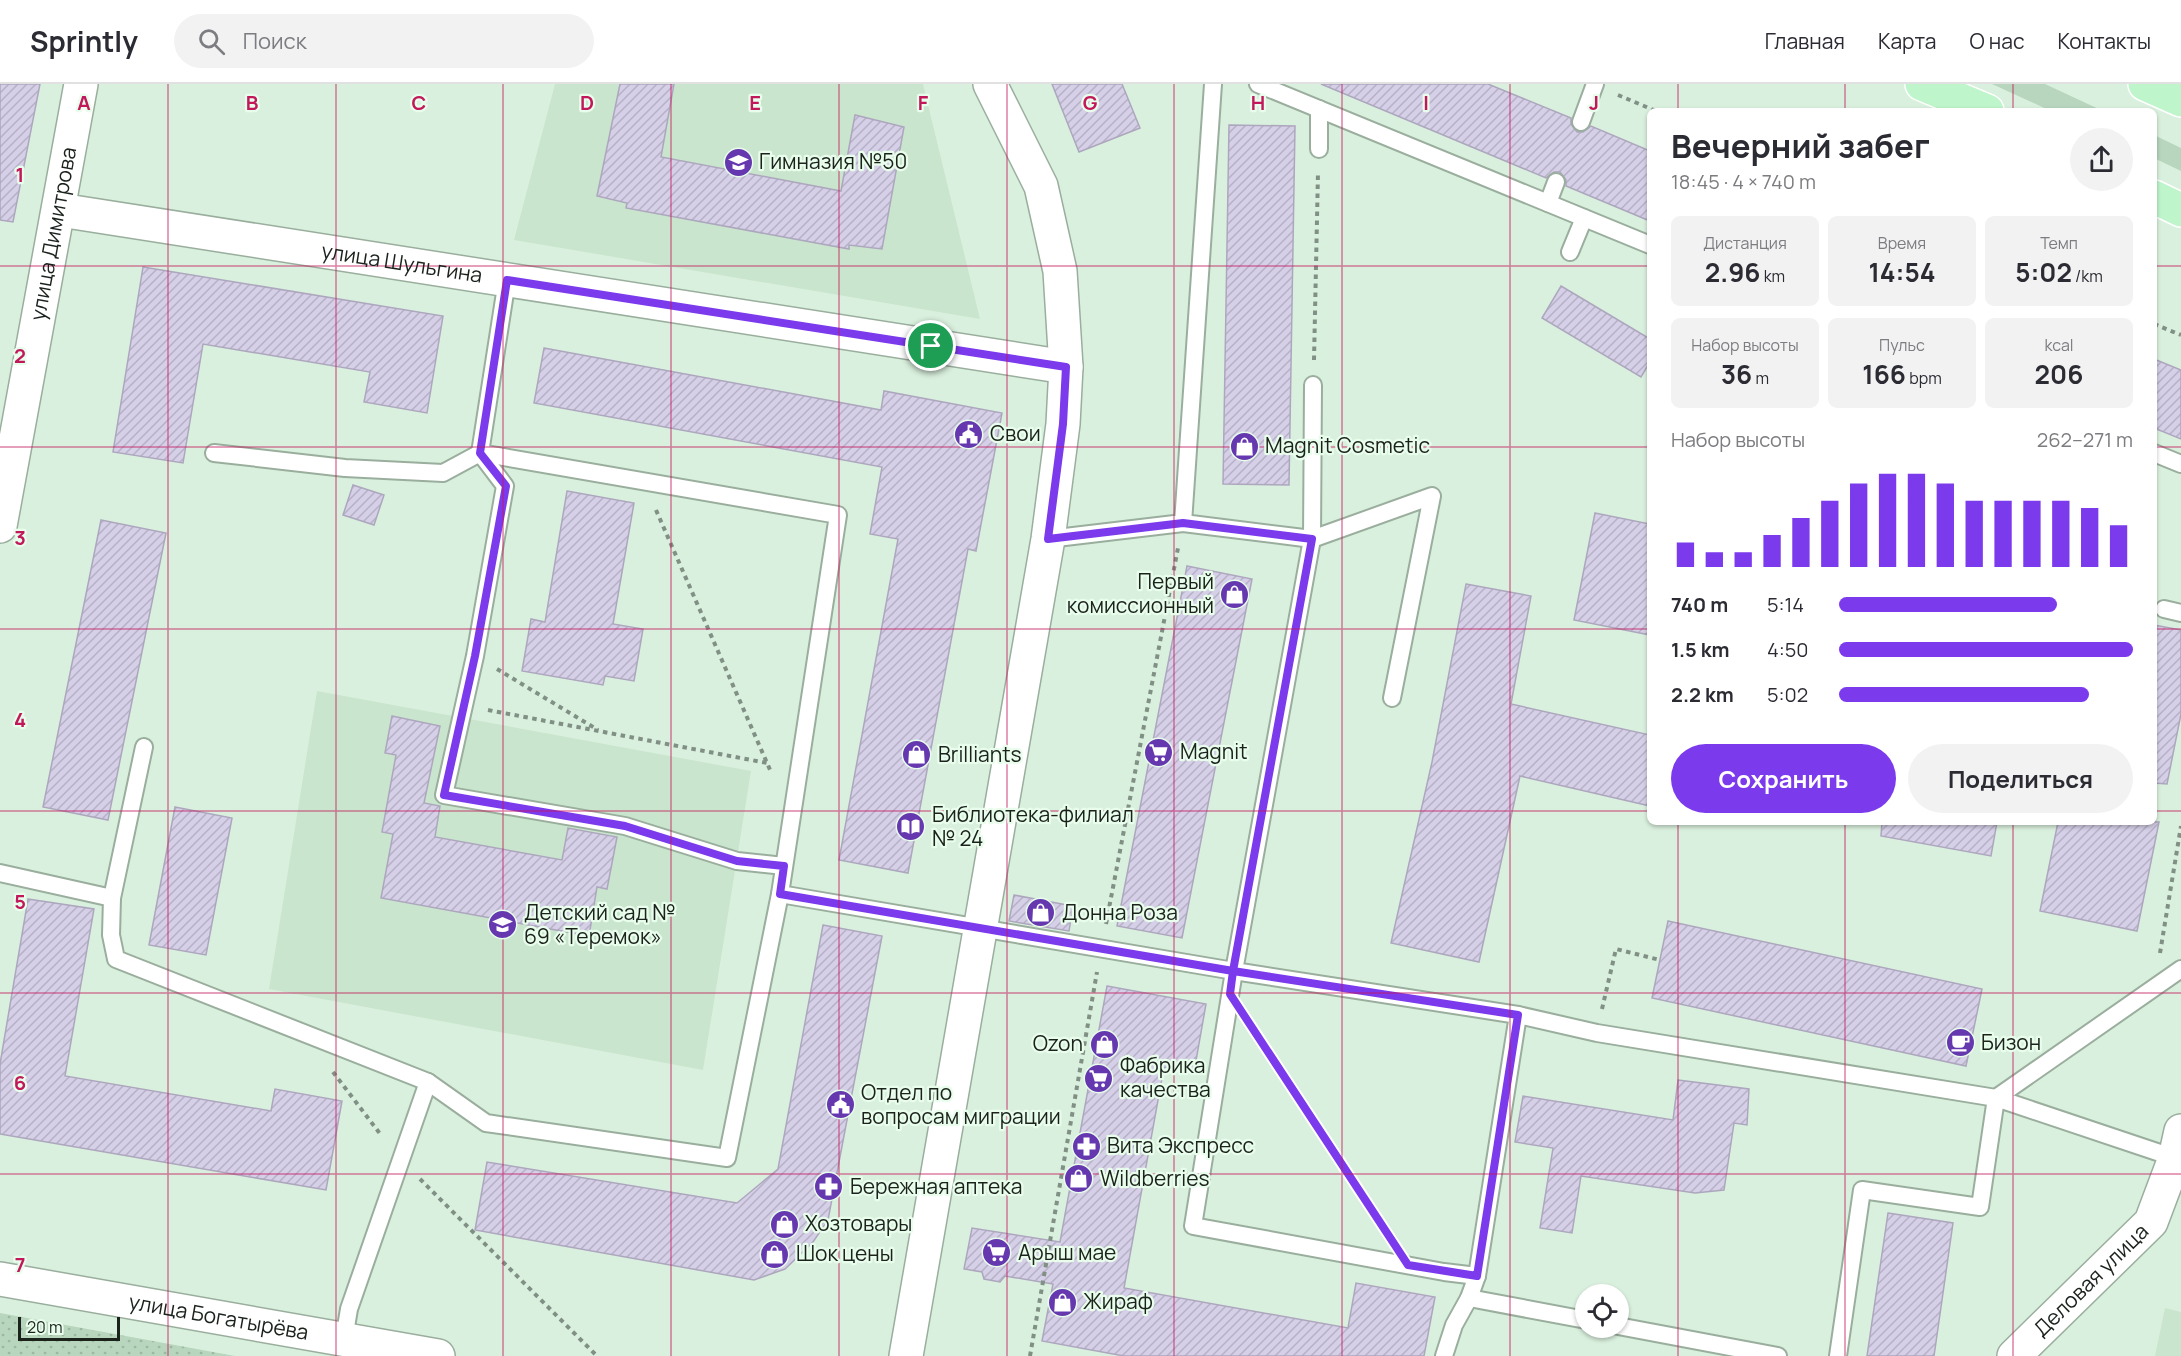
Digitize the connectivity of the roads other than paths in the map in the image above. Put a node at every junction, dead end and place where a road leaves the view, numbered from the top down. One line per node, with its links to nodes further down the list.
1 (81, 84): 16 (street, улица Димитрова)
2 (990, 84): 22 (street)
3 (1214, 84): 28 (lane)
4 (1258, 84): 10 (lane)
5 (1595, 84): 11 (lane)
6 (1922, 84): 9 (main road)
7 (2145, 84): 8 (main road)
8 (2181, 100)
9 (1980, 108)
10 (1319, 109): 12 (lane); 15 (lane)
11 (1581, 122)
12 (1318, 149)
13 (1556, 182): 15 (lane)
14 (2157, 198): 17 (main road)
15 (1548, 203): 18 (lane)
16 (60, 210): 21 (street, улица Шульгина); 29 (street, улица Димитрова)
17 (2181, 210)
18 (1584, 218): 19 (lane); 20 (lane)
19 (1647, 244)
20 (1570, 252)
21 (507, 280): 22 (street, улица Шульгина); 25 (lane)
22 (1066, 367): 30 (street)
23 (1313, 385): 31 (lane)
24 (214, 453): 25 (lane)
25 (480, 453): 36 (lane); 36 (lane)
26 (2157, 454): 27 (lane)
27 (2181, 464)
28 (1183, 523): 30 (lane); 31 (lane)
29 (0, 526)
30 (1048, 539): 40 (street)
31 (1312, 539): 34 (lane); 42 (lane)
32 (2164, 609): 33 (lane)
33 (2181, 613)
34 (1392, 698)
35 (144, 747): 39 (lane)
36 (784, 866): 38 (lane)
37 (0, 873): 39 (lane)
38 (780, 894): 40 (lane); 44 (lane)
39 (112, 898): 44 (lane)
40 (981, 928): 42 (lane); 54 (street)
41 (2181, 969): 45 (lane)
42 (1233, 971): 43 (lane); 47 (lane)
43 (1518, 1015): 45 (lane); 47 (lane)
44 (428, 1082): 52 (lane)
45 (1996, 1098): 46 (lane); 57 (lane)
46 (2178, 1145): 58 (street, Деловая улица)
47 (1477, 1276): 49 (lane)
48 (0, 1279): 52 (street, улица Богатырёва)
49 (1469, 1298): 50 (lane); 55 (lane)
50 (1575, 1318)
51 (1629, 1328): 56 (lane)
52 (344, 1339): 53 (street, улица Богатырёва)
53 (438, 1356)
54 (906, 1356)
55 (1444, 1356)
56 (1778, 1356)
57 (1838, 1356)
58 (2014, 1356)

